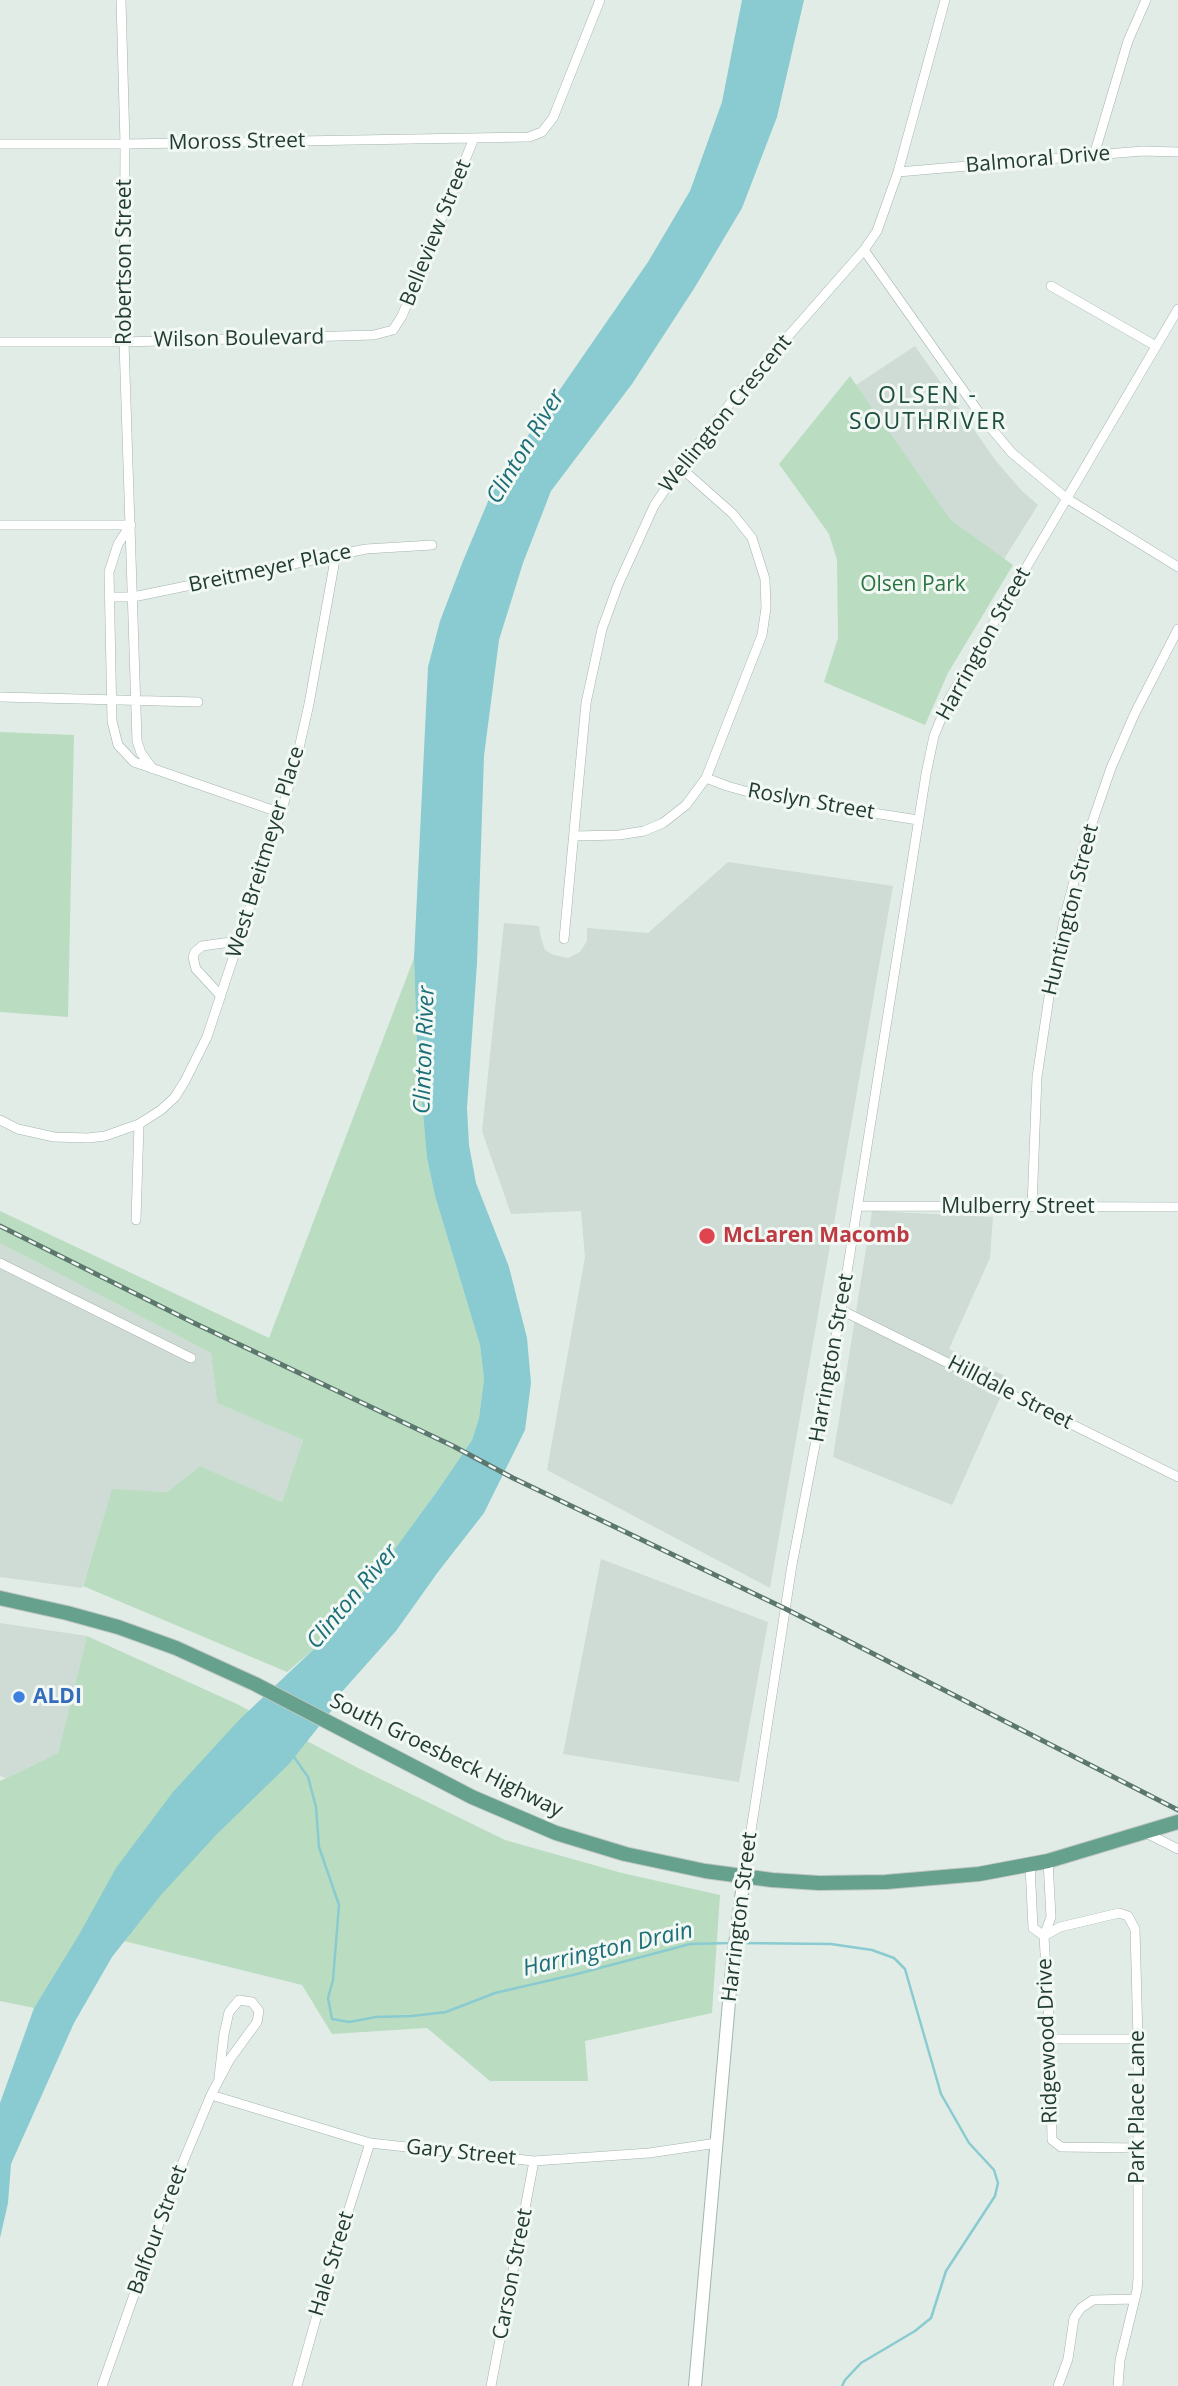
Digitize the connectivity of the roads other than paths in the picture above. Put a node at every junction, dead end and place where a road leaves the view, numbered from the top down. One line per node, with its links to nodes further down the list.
1 (121, 0): 7 (street, Robertson Street)
2 (600, 0): 5 (street, Belleview Street)
3 (945, 0): 10 (street, Wellington Crescent)
4 (1146, 0): 9 (street)
5 (474, 138): 7 (street, Moross Street); 14 (street, Belleview Street)
6 (0, 144): 7 (street, Moross Street)
7 (125, 144): 16 (street, Robertson Street)
8 (1178, 152): 9 (street, Balmoral Drive)
9 (1094, 155): 10 (street, Balmoral Drive)
10 (898, 173): 11 (street, Wellington Crescent)
11 (864, 250): 18 (street, Wellington Crescent); 19 (street)
12 (1051, 286): 17 (street)
13 (1178, 309): 17 (street, Harrington Street)
14 (393, 330): 16 (street, Wilson Boulevard)
15 (0, 342): 16 (street, Wilson Boulevard)
16 (124, 342): 20 (street, Robertson Street)
17 (1156, 346): 19 (street, Harrington Street)
18 (680, 467): 33 (street); 36 (street, Wellington Crescent)
19 (1066, 498): 24 (street); 35 (street, Harrington Street)
20 (131, 524): 21 (street); 25 (street); 26 (street, Robertson Street)
21 (0, 525)
22 (432, 545): 23 (street, Breitmeyer Place)
23 (336, 554): 26 (street, Breitmeyer Place); 34 (street, West Breitmeyer Place)
24 (1178, 567)
25 (109, 597): 26 (street, Breitmeyer Place); 29 (street)
26 (133, 597): 30 (street, Robertson Street)
27 (1178, 629): 44 (street, Huntington Street)
28 (0, 697): 29 (street)
29 (111, 701): 30 (street); 32 (street)
30 (136, 702): 31 (street); 32 (street, Robertson Street)
31 (198, 702)
32 (153, 769): 34 (street)
33 (706, 778): 35 (street, Roslyn Street); 36 (street)
34 (281, 813): 38 (street, West Breitmeyer Place)
35 (918, 820): 42 (street, Harrington Street)
36 (574, 836): 37 (street, Wellington Crescent)
37 (564, 939)
38 (238, 941): 39 (street, West Breitmeyer Place); 39 (street)
39 (220, 996): 41 (street, West Breitmeyer Place)
40 (0, 1120): 41 (street, West Breitmeyer Place)
41 (139, 1124): 45 (street)
42 (859, 1206): 44 (street, Mulberry Street); 47 (street, Harrington Street)
43 (1178, 1207): 44 (street, Mulberry Street)
44 (1032, 1208)
45 (136, 1220)
46 (0, 1263): 48 (street)
47 (841, 1310): 49 (street, Hilldale Street); 56 (street, Harrington Street)
48 (191, 1358)
49 (1178, 1477)
50 (0, 1598): 56 (main road, South Groesbeck Highway)
51 (1178, 1822): 52 (main road, South Groesbeck Highway)
52 (1146, 1833): 53 (street); 54 (main road, South Groesbeck Highway)
53 (1178, 1849)
54 (1048, 1861): 55 (main road, South Groesbeck Highway); 57 (street, Ridgewood Drive)
55 (1030, 1865): 56 (main road, South Groesbeck Highway); 57 (street, Ridgewood Drive)
56 (744, 1876): 63 (street, Harrington Street)
57 (1044, 1936): 58 (street, Ridgewood Drive); 59 (street, Park Place Lane)
58 (1050, 2039): 59 (street); 64 (street, Ridgewood Drive)
59 (1138, 2039): 64 (street, Park Place Lane)
60 (219, 2077): 60 (street, Balfour Street); 61 (street, Balfour Street)
61 (211, 2095): 62 (street, Gary Street); 67 (street, Balfour Street)
62 (370, 2143): 65 (street, Gary Street); 68 (street, Hale Street)
63 (717, 2143): 65 (street, Gary Street); 70 (street, Harrington Street)
64 (1138, 2148): 66 (street, Park Place Lane)
65 (534, 2161): 69 (street, Carson Street)
66 (1135, 2298): 71 (street); 72 (street, Park Place Lane)
67 (102, 2386)
68 (297, 2386)
69 (491, 2386)
70 (695, 2386)
71 (1058, 2386)
72 (1118, 2386)

